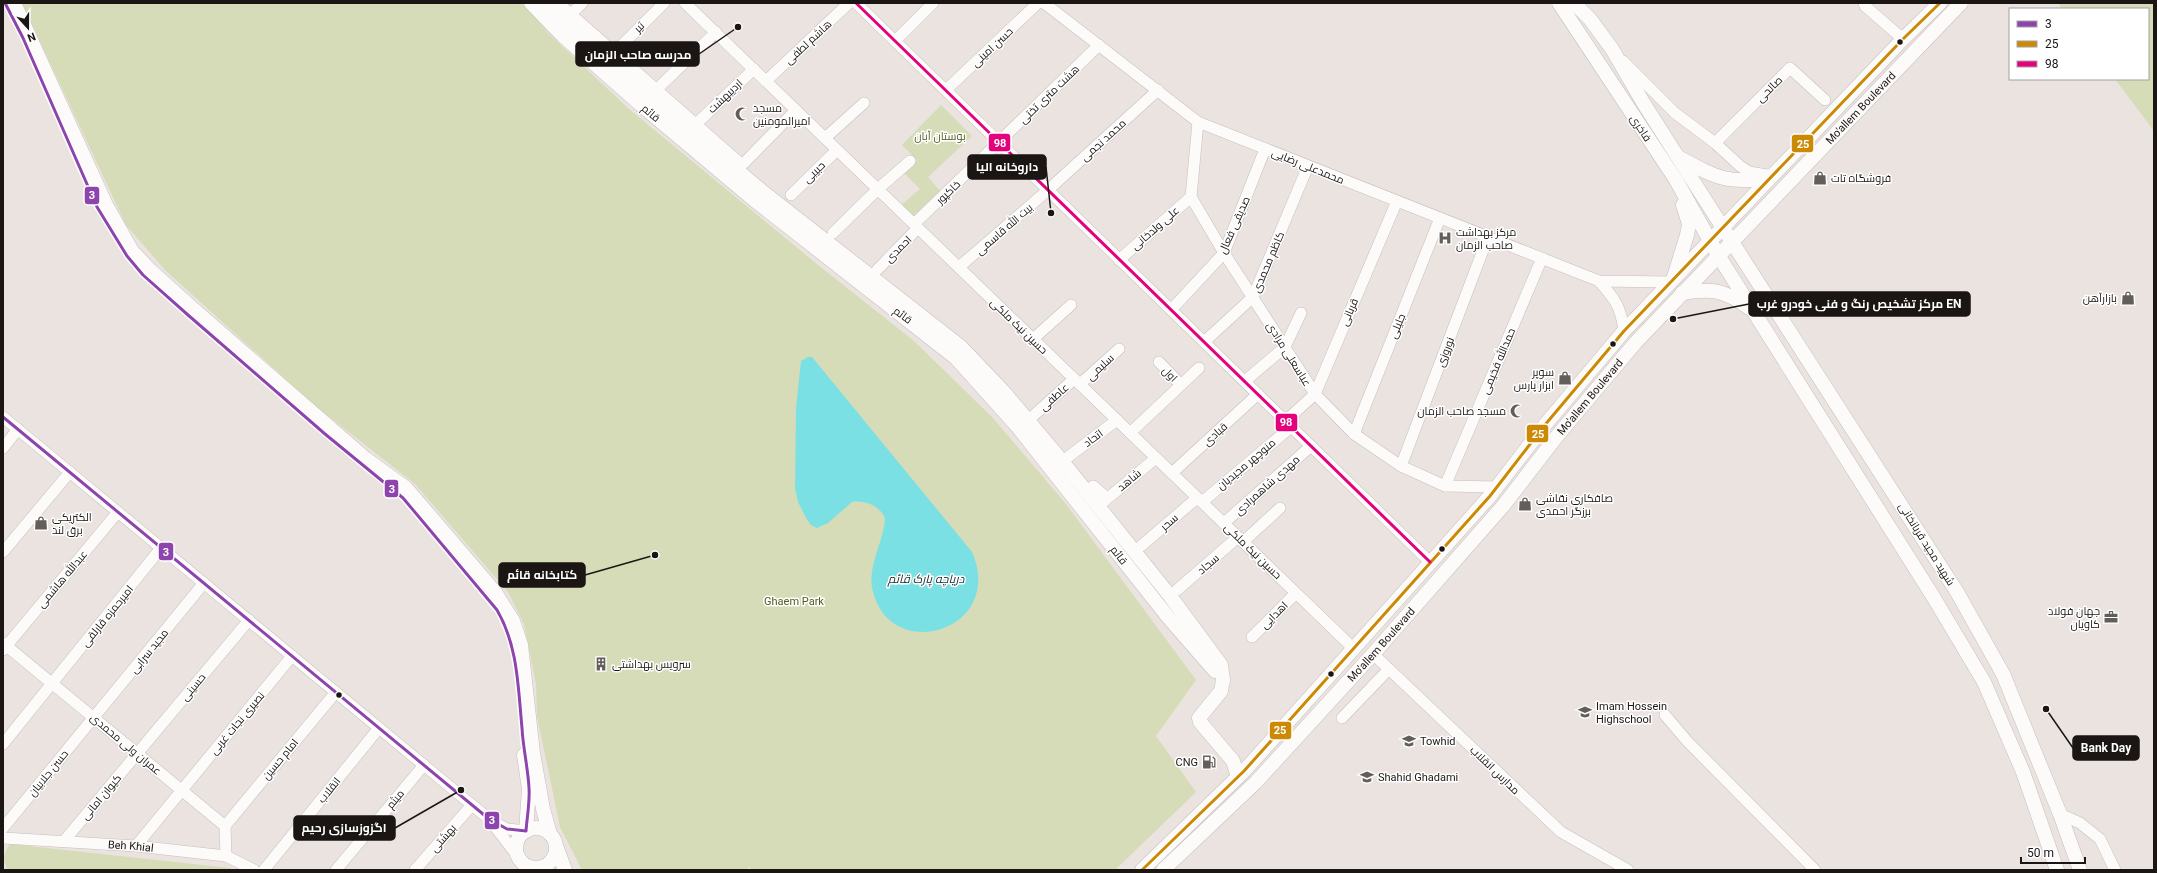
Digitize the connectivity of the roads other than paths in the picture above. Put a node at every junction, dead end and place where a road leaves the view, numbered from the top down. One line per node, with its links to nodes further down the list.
1 (5, 3): 135 (main road)
2 (14, 3): 135 (main road)
3 (531, 3): 126 (main road, قائم)
4 (546, 3): 126 (main road, قائم)
5 (558, 3): 19 (street)
6 (582, 3): 19 (street)
7 (664, 3): 25 (street, تیر)
8 (685, 3): 20 (street, حسین نیک ملکی)
9 (849, 3): 27 (street, هاشم لطفی)
10 (856, 3): 22 (street)
11 (933, 3): 22 (street)
12 (1038, 3): 29 (street, حسن امینی)
13 (1044, 3): 23 (street, محمدعلی رضایی)
14 (1559, 3): 45 (main road, فاخری)
15 (1574, 3): 24 (main road, فاخری)
16 (1864, 3): 21 (street)
17 (1940, 3): 21 (main road, Mo'allem Boulevard)
18 (1961, 3): 57 (main road, Mo'allem Boulevard)
19 (570, 15): 25 (street)
20 (716, 32): 26 (street, حسین نیک ملکی); 28 (street)
21 (1903, 39): 44 (main road, Mo'allem Boulevard)
22 (895, 41): 29 (street)
23 (1099, 45): 30 (street, محمدعلی رضایی); 37 (street, هشت متری تختی)
24 (1612, 49): 38 (street); 41 (main road, فاخری)
25 (615, 52): 28 (street)
26 (754, 69): 27 (street, حسین نیک ملکی); 35 (street, اردیبهشت)
27 (766, 81): 33 (street, حسین نیک ملکی)
28 (657, 89): 35 (street)
29 (946, 90): 37 (street)
30 (1158, 90): 34 (street, محمدعلی رضایی); 47 (street, محمد نجمی)
31 (1825, 100): 38 (street, صالحی)
32 (864, 103): 36 (street)
33 (796, 110): 35 (street); 36 (street, حسین نیک ملکی)
34 (1198, 122): 39 (street, محمدعلی رضایی); 49 (street)
35 (697, 123)
36 (825, 138): 40 (street, حسین نیک ملکی)
37 (999, 142): 47 (street); 52 (street, خاکپور)
38 (1715, 143): 44 (street)
39 (1266, 149): 43 (street, محمدعلی رضایی); 58 (street, صدیقی فعال)
40 (837, 150): 46 (street, حسین نیک ملکی); 48 (street, حبیبی)
41 (1678, 156): 44 (main road); 53 (main road, فاخری)
42 (910, 161): 46 (street)
43 (1308, 166): 50 (street, محمدعلی رضایی); 67 (street, کاظم محمدی)
44 (1772, 176): 53 (main road, Mo'allem Boulevard)
45 (1676, 180): 56 (main road, فاخری); 64 (main road)
46 (878, 189): 52 (street, حسین نیک ملکی); 54 (street)
47 (1048, 190): 61 (street); 62 (street, بیت الله قاسمی)
48 (790, 195)
49 (1191, 197): 58 (street, عباسعلی مرادی); 61 (street, علی ولدخانی)
50 (1396, 201): 51 (street, محمدعلی رضایی); 83 (street, قربانی)
51 (1440, 218): 55 (street, محمدعلی رضایی); 90 (street, جلیلی)
52 (916, 226): 62 (street, حسین نیک ملکی); 63 (street, احمدی)
53 (1723, 227): 56 (main road, Mo'allem Boulevard); 57 (main road, فاخری)
54 (833, 233)
55 (1488, 237): 60 (street, محمدعلی رضایی); 96 (street, نوروزی)
56 (1710, 241): 59 (main road, فاخری); 64 (main road, Mo'allem Boulevard)
57 (1732, 242): 59 (main road, Mo'allem Boulevard); 95 (main road, شهید مجید قربانخانی)
58 (1224, 253): 67 (street, عباسعلی مرادی); 69 (street, صدیقی فعال)
59 (1718, 255): 66 (main road, Mo'allem Boulevard); 71 (main road, شهید مجید قربانخانی)
60 (1542, 258): 65 (street, محمدعلی رضایی); 102 (street, حمدالله فخیمی)
61 (1119, 260): 69 (street)
62 (959, 267): 73 (street, حسین نیک ملکی)
63 (877, 270)
64 (1672, 280): 65 (street); 72 (main road, Mo'allem Boulevard)
65 (1599, 281): 72 (street)
66 (1682, 293): 71 (main road); 123 (main road, Mo'allem Boulevard)
67 (1253, 297): 74 (street, کاظم محمدی); 75 (street, عباسعلی مرادی)
68 (1071, 305): 73 (street)
69 (1171, 310): 74 (street)
70 (1301, 313): 75 (street)
71 (1755, 313): 99 (main road, شهید مجید قربانخانی)
72 (1624, 331): 103 (main road, Mo'allem Boulevard)
73 (1033, 339): 79 (street, حسین نیک ملکی)
74 (1204, 342): 80 (street)
75 (1284, 347): 80 (street); 83 (street, عباسعلی مرادی)
76 (1119, 349): 79 (street, سلیمی)
77 (1159, 362): 81 (street, اول)
78 (1199, 368): 81 (street)
79 (1077, 382): 84 (street, عاطفی); 86 (street, حسین نیک ملکی)
80 (1244, 382): 82 (street)
81 (1181, 385): 89 (street)
82 (1258, 394): 87 (street); 98 (street, قبادی)
83 (1315, 394): 87 (street, قربانی); 90 (street, عباسعلی مرادی)
84 (1033, 416)
85 (3, 417): 88 (street)
86 (1117, 420): 89 (street, حسین نیک ملکی); 93 (street, اتحاد)
87 (1291, 421): 91 (street); 105 (street, منوچهر مجیدیان)
88 (18, 429): 92 (street); 97 (street)
89 (1130, 433): 94 (street, حسین نیک ملکی)
90 (1354, 434): 96 (street, عباسعلی مرادی)
91 (1311, 446): 110 (street, مهدی شاهمرادی); 115 (street)
92 (3, 448)
93 (1068, 457)
94 (1156, 458): 98 (street, حسین نیک ملکی); 101 (street, شاهد)
95 (1877, 465): 99 (main road); 100 (main road, شهید مجید قربانخانی)
96 (1401, 466): 102 (street, عباسعلی مرادی)
97 (70, 472): 108 (street); 114 (street)
98 (1172, 473): 105 (street, حسین نیک ملکی)
99 (1858, 478): 104 (main road, شهید مجید قربانخانی)
100 (1888, 483): 104 (main road); 106 (main road, شهید مجید قربانخانی)
101 (1093, 486)
102 (1445, 486): 103 (street, عباسعلی مرادی)
103 (1497, 487): 115 (main road, Mo'allem Boulevard)
104 (1870, 497): 109 (main road, شهید مجید قربانخانی)
105 (1200, 500): 110 (street, حسین نیک ملکی); 112 (street, سحر)
106 (1900, 502): 109 (main road); 140 (main road, شهید مجید قربانخانی)
107 (1280, 508): 111 (street, سجاد)
108 (118, 512): 113 (street); 121 (street, عبدالله هاشمی)
109 (1880, 513): 151 (main road, شهید مجید قربانخانی)
110 (1224, 523): 111 (street, حسین نیک ملکی)
111 (1241, 539): 117 (street, سجاد); 118 (street, حسین نیک ملکی)
112 (1141, 546)
113 (161, 548): 116 (street); 127 (street, امیرحمزه قارلقی)
114 (3, 552)
115 (1430, 562): 122 (main road, Mo'allem Boulevard)
116 (204, 583): 119 (street); 130 (street, مجید سرابی)
117 (1177, 590)
118 (1296, 593): 120 (street, اهدایی); 122 (street, حسین نیک ملکی)
119 (249, 620): 124 (street); 134 (street, حسینی)
120 (1252, 637)
121 (4, 646): 127 (street, عمران ولی محمدی)
122 (1354, 649): 137 (main road, Mo'allem Boulevard)
123 (1373, 654): 125 (street, مدارس انقلاب); 159 (main road, Mo'allem Boulevard)
124 (292, 656): 128 (street); 138 (street, نصیری نجات غربی)
125 (1389, 669): 131 (street); 160 (street, مدارس انقلاب)
126 (1223, 680): 137 (main road)
127 (52, 684): 130 (street, عمران ولی محمدی); 133 (street, امیرحمزه قارلقی)
128 (336, 692): 132 (street); 142 (street, امام حسین)
129 (1665, 715): 161 (street)
130 (94, 718): 134 (street, عمران ولی محمدی); 143 (street, حسن جلابیان)
131 (1342, 718)
132 (379, 728): 136 (street); 153 (street, انقلاب)
133 (3, 744)
134 (137, 754): 138 (street, عمران ولی محمدی); 147 (street, کیوان امانی)
135 (528, 754): 144 (main road); 146 (main road)
136 (424, 765): 139 (street); 154 (street, میثم)
137 (1238, 777): 158 (main road, Mo'allem Boulevard)
138 (181, 790): 142 (street, عمران ولی محمدی); 148 (street, نصیری نجات غربی)
139 (472, 805): 141 (street); 155 (street, بهشتی)
140 (2060, 814): 162 (main road, شهید مجید قربانخانی); 163 (street)
141 (489, 819): 144 (street); 150 (street)
142 (225, 826): 149 (street)
143 (3, 828)
144 (526, 831): 146 (main road); 150 (main road)
145 (3, 838): 147 (street, Beh Khial)
146 (553, 840): 150 (main road); 157 (main road)
147 (64, 841): 148 (street, Beh Khial)
148 (136, 846): 149 (street, Beh Khial)
149 (226, 856): 152 (street, Beh Khial)
150 (519, 858): 156 (main road)
151 (2055, 869)
152 (254, 870)
153 (264, 870)
154 (336, 870)
155 (415, 870)
156 (528, 870)
157 (565, 870)
158 (1142, 870)
159 (1164, 870)
160 (1628, 870)
161 (1815, 870)
162 (2080, 870)
163 (2115, 870)

